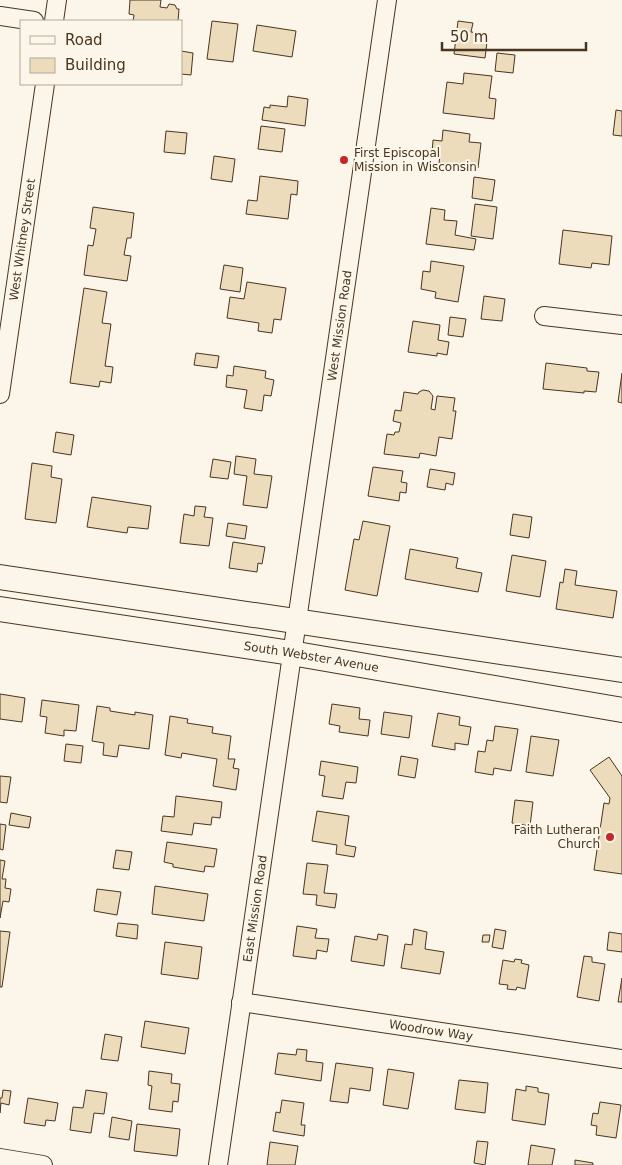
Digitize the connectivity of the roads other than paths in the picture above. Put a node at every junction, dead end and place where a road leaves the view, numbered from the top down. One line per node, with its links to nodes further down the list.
1 (57, 0): 5 (street)
2 (387, 0): 13 (street, West Mission Road)
3 (0, 16): 4 (street)
4 (27, 20)
5 (54, 20)
6 (45, 85): 7 (street, West Whitney Street)
7 (7, 302): 10 (street, West Whitney Street)
8 (544, 316): 9 (street)
9 (622, 325)
10 (0, 394)
11 (0, 577): 13 (main road)
12 (0, 609): 14 (main road, South Webster Avenue)
13 (296, 621): 14 (street, West Mission Road); 15 (main road)
14 (292, 653): 16 (main road, South Webster Avenue); 17 (street, East Mission Road)
15 (622, 670)
16 (622, 710)
17 (241, 1002): 18 (street, Woodrow Way); 21 (street, East Mission Road)
18 (622, 1059)
19 (0, 1158): 20 (street)
20 (43, 1165)
21 (218, 1165)

